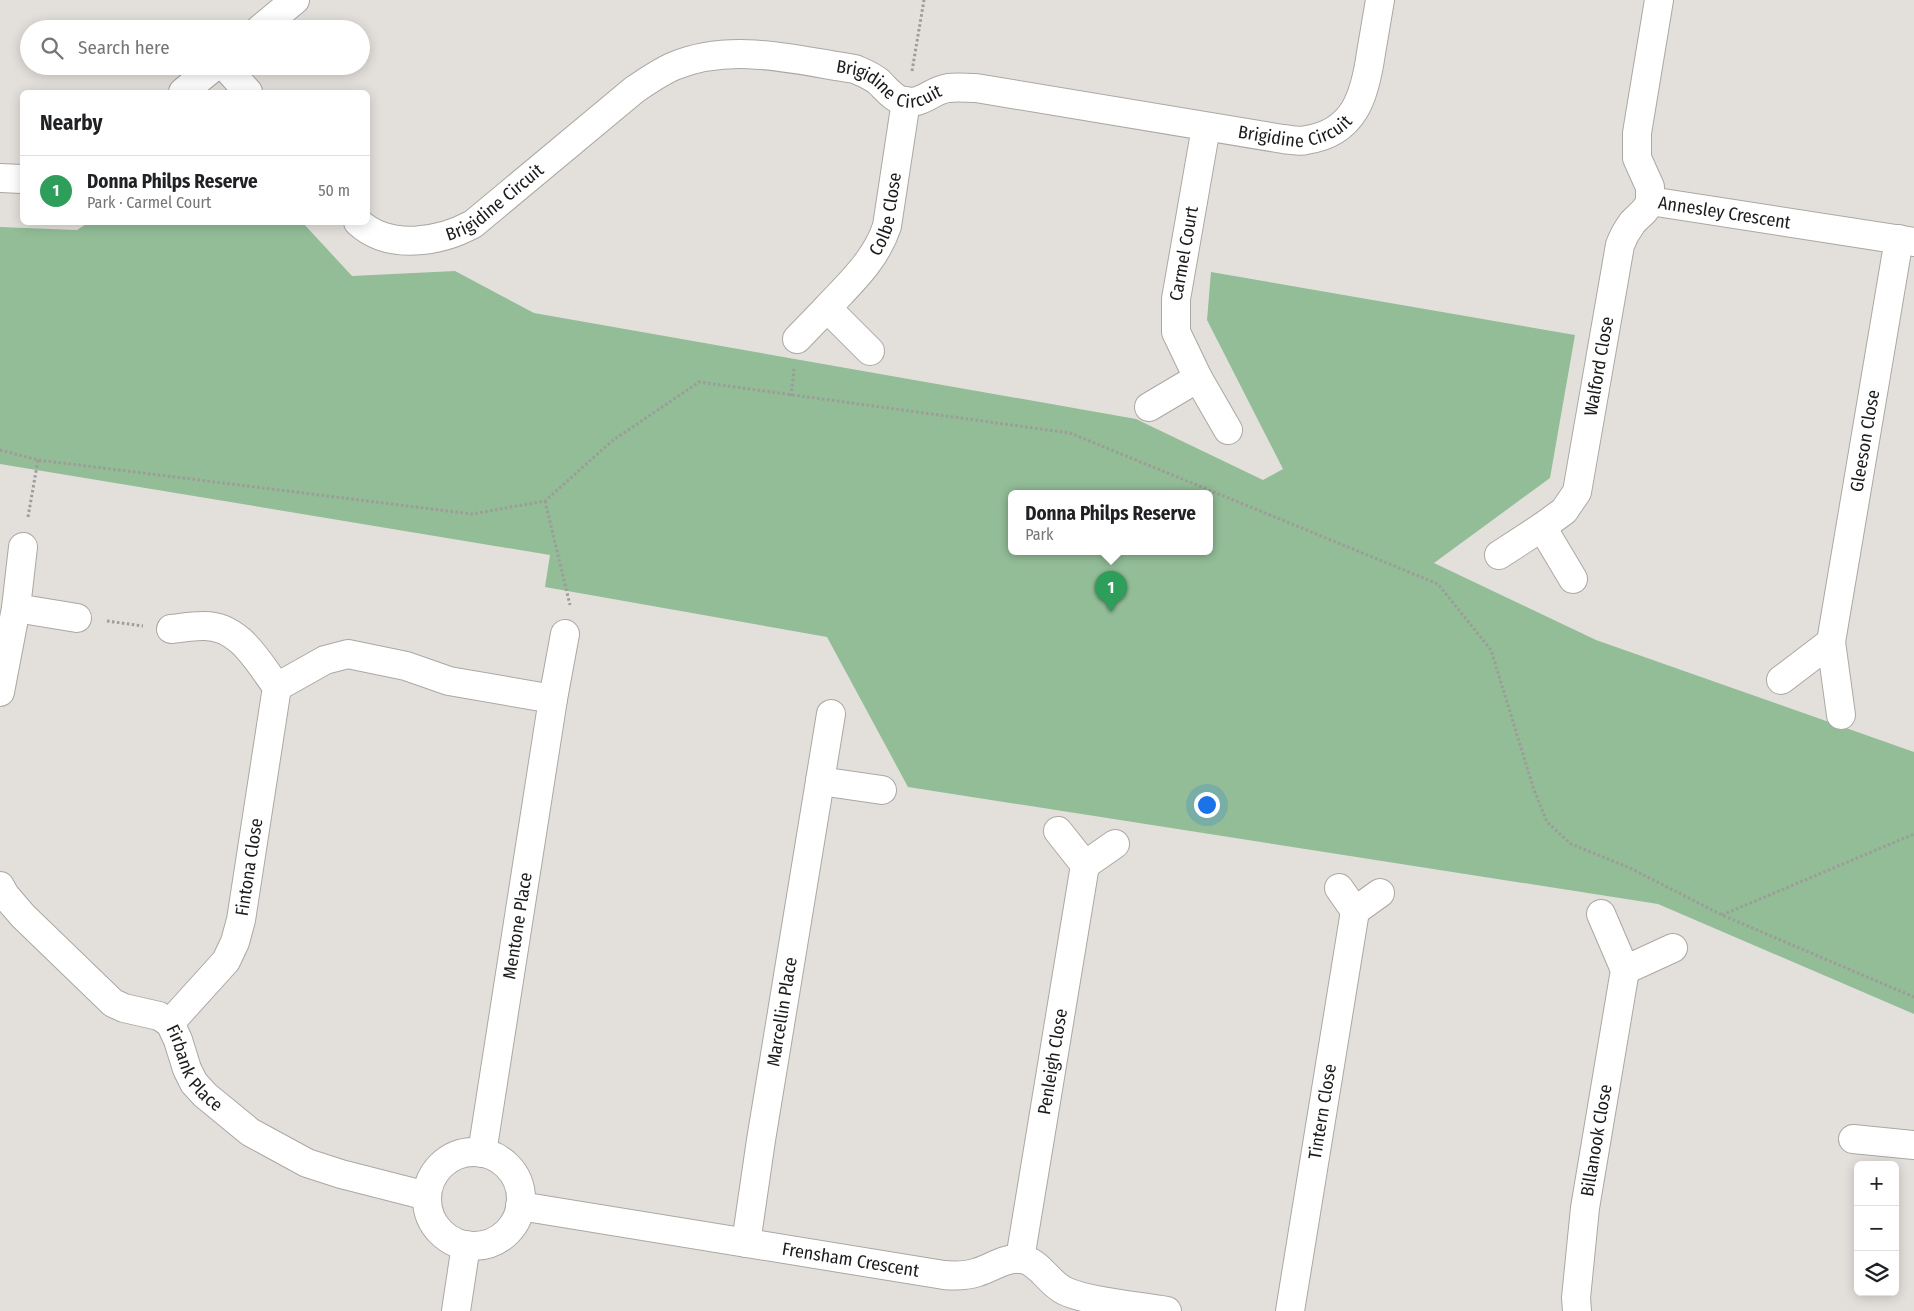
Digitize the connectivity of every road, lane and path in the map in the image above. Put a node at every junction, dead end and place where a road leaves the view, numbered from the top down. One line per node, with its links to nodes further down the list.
1 (295, 0): 5 (street)
2 (924, 0): 10 (path)
3 (1380, 0): 11 (street, Brigidine Circuit)
4 (1659, 0): 14 (street, Annesley Crescent)
5 (271, 20)
6 (205, 75): 8 (street)
7 (233, 75): 9 (street)
8 (186, 90)
9 (246, 90)
10 (906, 102): 11 (street, Brigidine Circuit); 15 (street, Brigidine Circuit); 17 (street, Colbe Close)
11 (1206, 127): 20 (street, Carmel Court)
12 (0, 178): 13 (street)
13 (20, 179)
14 (1650, 201): 16 (street, Annesley Crescent); 28 (street, Walford Close)
15 (363, 225)
16 (1907, 241): 36 (street, Gleeson Close)
17 (826, 308): 18 (street, Colbe Close); 19 (street)
18 (798, 339)
19 (870, 351)
20 (1198, 378): 21 (street); 22 (street, Carmel Court)
21 (1149, 407)
22 (1228, 430)
23 (0, 450): 24 (path)
24 (38, 460): 27 (path); 29 (path)
25 (1210, 490): 27 (path)
26 (1213, 491): 54 (path)
27 (546, 501): 35 (path)
28 (1542, 528): 30 (street, Walford Close); 31 (street)
29 (23, 547): 32 (street)
30 (1499, 555)
31 (1573, 579)
32 (16, 608): 33 (street); 39 (street)
33 (78, 618): 34 (path)
34 (171, 629): 38 (street)
35 (565, 634): 40 (street, Mentone Place)
36 (1831, 642): 37 (street); 42 (street, Gleeson Close)
37 (1781, 680)
38 (277, 687): 40 (street); 58 (street, Fintona Close)
39 (0, 692)
40 (553, 699): 61 (street, Mentone Place)
41 (831, 714): 43 (street, Marcellin Place)
42 (1841, 715)
43 (820, 781): 44 (street); 64 (street, Marcellin Place)
44 (882, 790)
45 (1058, 831): 48 (street)
46 (1914, 834): 54 (path)
47 (1115, 844): 48 (street)
48 (1085, 865): 66 (street, Penleigh Close)
49 (0, 886): 58 (street, Firbank Place)
50 (1338, 888): 52 (street)
51 (1380, 893): 52 (street)
52 (1355, 911): 69 (street, Tintern Close)
53 (1601, 914): 56 (street)
54 (1722, 915): 57 (path)
55 (1672, 948): 56 (street)
56 (1625, 970): 70 (street, Billanook Close)
57 (1914, 997)
58 (170, 1023): 62 (street, Firbank Place)
59 (1853, 1139): 60 (street)
60 (1914, 1144)
61 (482, 1153): 62 (street); 63 (street)
62 (427, 1196): 65 (street)
63 (520, 1206): 64 (street, Frensham Crescent); 65 (street)
64 (746, 1242): 66 (street, Frensham Crescent)
65 (466, 1245): 67 (street)
66 (1020, 1259): 68 (street)
67 (456, 1311)
68 (1167, 1311)
69 (1290, 1311)
70 (1577, 1311)

